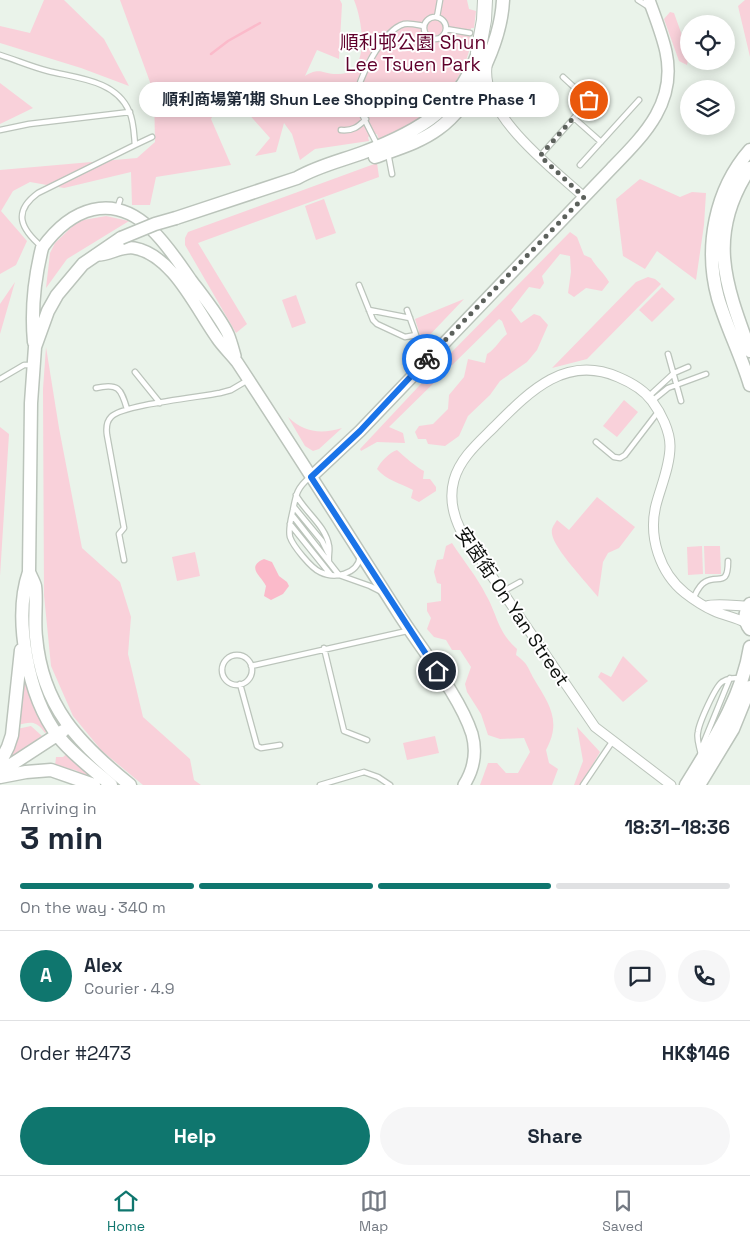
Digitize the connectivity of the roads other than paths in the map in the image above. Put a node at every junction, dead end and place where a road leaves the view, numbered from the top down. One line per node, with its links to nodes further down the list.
1 (440, 0): 7 (lane)
2 (485, 0): 12 (main road)
3 (491, 0): 12 (main road)
4 (503, 0): 12 (main road)
5 (638, 0): 6 (lane)
6 (651, 5): 31 (street)
7 (437, 17): 8 (lane); 9 (lane)
8 (424, 26): 9 (lane); 16 (lane)
9 (446, 29): 10 (lane)
10 (470, 33)
11 (0, 55): 17 (lane)
12 (483, 57): 25 (main road); 27 (street)
13 (564, 77): 18 (lane)
14 (639, 100): 23 (lane)
15 (348, 102): 16 (lane)
16 (357, 103): 19 (lane)
17 (130, 112): 20 (lane); 24 (lane)
18 (574, 118): 23 (lane); 27 (lane)
19 (366, 119): 21 (lane); 25 (lane)
20 (0, 130)
21 (341, 130)
22 (152, 137): 24 (lane)
23 (601, 142): 28 (lane)
24 (135, 146): 32 (lane)
25 (383, 149): 30 (lane); 33 (main road, bridge)
26 (750, 150): 52 (main road)
27 (540, 156): 31 (street)
28 (580, 165)
29 (750, 168): 40 (main road)
30 (392, 174)
31 (584, 197): 42 (street)
32 (42, 248): 39 (main road); 43 (street)
33 (95, 255): 39 (main road); 43 (street)
34 (359, 285): 35 (lane)
35 (369, 310): 37 (lane); 38 (lane)
36 (407, 310): 37 (lane)
37 (410, 318): 38 (lane)
38 (416, 335): 42 (lane)
39 (35, 347): 44 (main road)
40 (750, 351)
41 (668, 354): 47 (lane)
42 (425, 361): 60 (street)
43 (238, 362): 50 (street)
44 (33, 365): 49 (lane); 70 (main road)
45 (688, 367): 47 (lane)
46 (135, 372): 56 (lane)
47 (674, 373): 51 (lane); 54 (lane)
48 (706, 374): 51 (lane)
49 (0, 379)
50 (249, 379): 56 (lane); 60 (street)
51 (675, 384): 54 (lane); 55 (lane)
52 (750, 385)
53 (96, 388): 57 (lane)
54 (650, 399): 58 (street, 安茵街 On Yan Street); 74 (street, 安茵街 On Yan Street)
55 (681, 401)
56 (160, 403): 57 (lane)
57 (127, 409): 67 (lane)
58 (658, 412): 59 (lane); 76 (street, 安茵街 On Yan Street)
59 (596, 442)
60 (311, 477): 61 (lane); 66 (street)
61 (296, 495): 62 (lane); 65 (lane)
62 (294, 506): 63 (lane); 65 (lane)
63 (292, 515): 64 (lane); 69 (lane)
64 (290, 524): 71 (lane); 71 (lane)
65 (329, 554): 69 (lane)
66 (361, 556): 72 (lane); 75 (street)
67 (124, 560)
68 (728, 561): 76 (lane)
69 (330, 563): 72 (lane)
70 (29, 572): 80 (main road); 87 (main road)
71 (331, 575): 72 (lane)
72 (339, 575): 75 (lane)
73 (520, 582): 74 (lane)
74 (502, 592): 90 (street, 安茵街 On Yan Street)
75 (387, 596): 81 (street)
76 (693, 599): 78 (street, 安茵街 On Yan Street)
77 (749, 605): 78 (street, 安茵街 On Yan Street); 79 (main road)
78 (707, 606): 79 (street, 安茵街 On Yan Street)
79 (748, 626)
80 (23, 630): 88 (main road); 94 (main road)
81 (409, 630): 83 (lane); 102 (street)
82 (750, 647): 85 (main road)
83 (324, 648): 84 (lane); 89 (lane)
84 (251, 666): 86 (lane); 86 (lane)
85 (741, 681): 92 (lane); 92 (lane); 93 (main road); 106 (main road)
86 (240, 684): 91 (lane)
87 (69, 727): 88 (main road); 99 (main road)
88 (57, 735): 95 (main road); 98 (main road)
89 (367, 740)
90 (612, 742): 103 (lane); 104 (street, 安茵街 On Yan Street)
91 (280, 744)
92 (701, 748): 93 (lane)
93 (702, 762): 105 (main road)
94 (0, 763)
95 (0, 772)
96 (0, 777): 97 (main road)
97 (94, 785)
98 (111, 785)
99 (130, 785)
100 (320, 785): 101 (lane)
101 (390, 785)
102 (464, 785)
103 (583, 785)
104 (671, 785)
105 (686, 785)
106 (699, 785)

